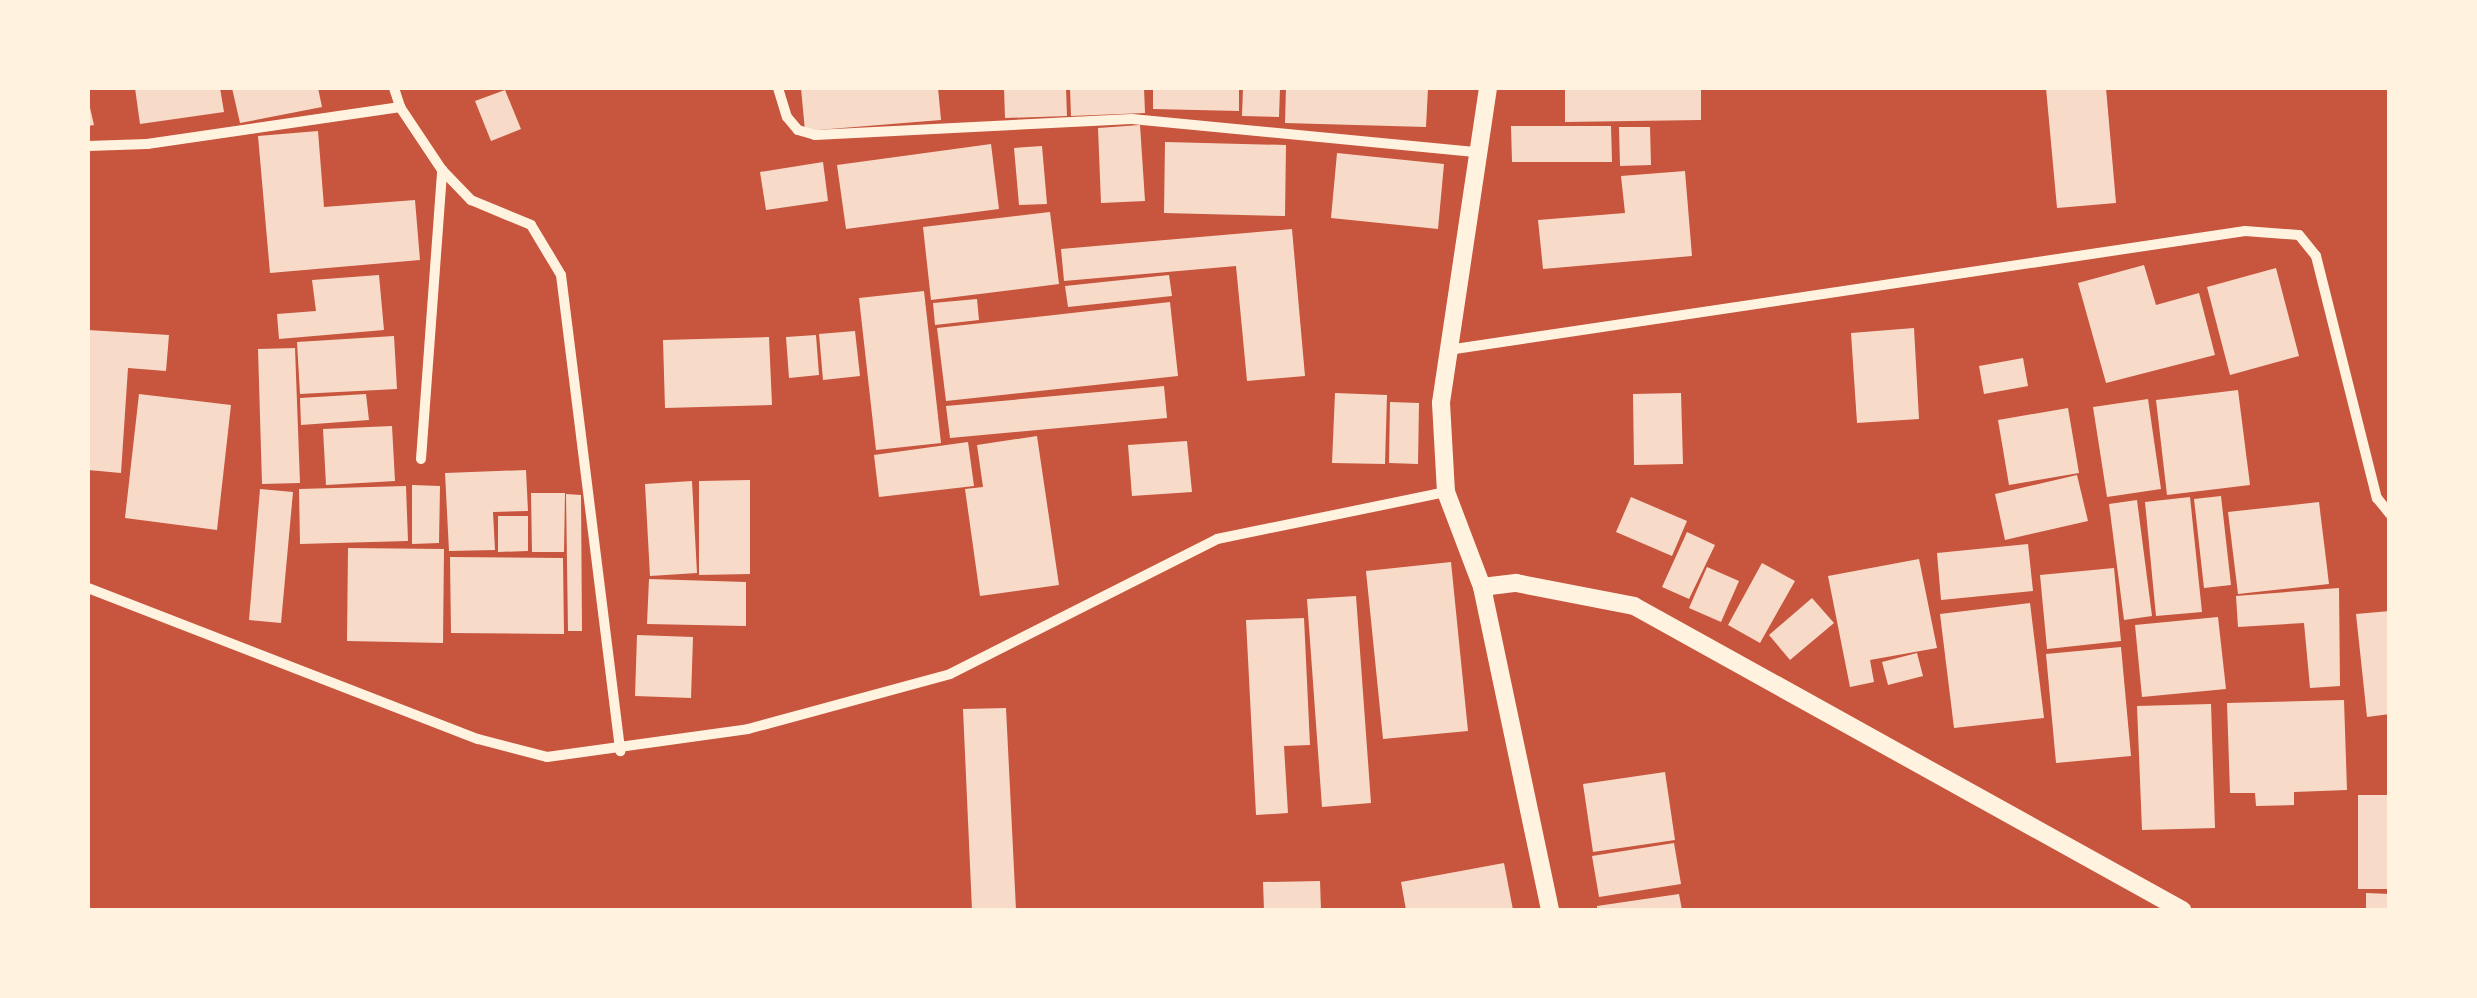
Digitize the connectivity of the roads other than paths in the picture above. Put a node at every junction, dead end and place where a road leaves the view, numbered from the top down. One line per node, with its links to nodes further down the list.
1 (394, 88): 4 (street)
2 (778, 88): 6 (street)
3 (1488, 88): 6 (street)
4 (400, 107): 5 (street); 7 (street)
5 (88, 146)
6 (1478, 152): 8 (street)
7 (442, 170): 9 (street); 14 (street)
8 (1448, 350): 10 (street); 11 (street)
9 (421, 460)
10 (1446, 492): 12 (street); 14 (street)
11 (2390, 514)
12 (1482, 587): 15 (street); 16 (street)
13 (88, 588): 14 (street)
14 (620, 751)
15 (1550, 910)
16 (2182, 910)

